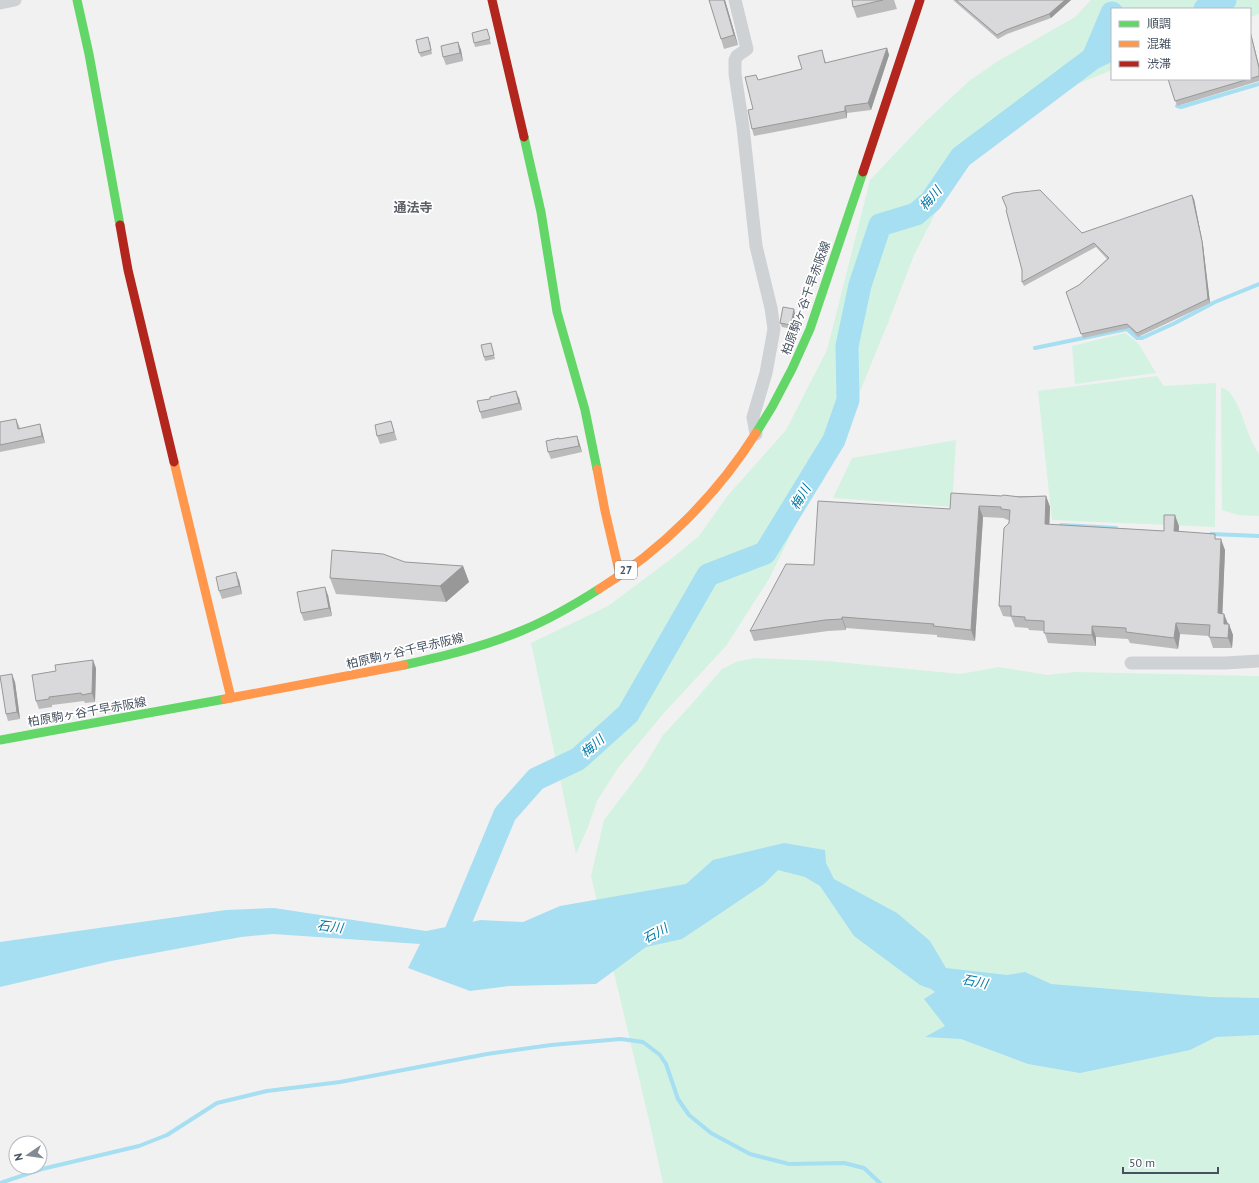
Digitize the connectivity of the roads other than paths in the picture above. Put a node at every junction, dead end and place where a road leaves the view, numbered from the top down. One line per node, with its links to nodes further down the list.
1 (14, 0): 6 (street)
2 (77, 0): 11 (main road)
3 (492, 0): 8 (main road)
4 (735, 0): 7 (street)
5 (920, 0): 7 (main road, 柏原駒ヶ谷千早赤阪線 / 27)
6 (0, 3)
7 (756, 434): 8 (main road, 柏原駒ヶ谷千早赤阪線 / 27)
8 (620, 575): 11 (main road, 柏原駒ヶ谷千早赤阪線 / 27)
9 (1259, 661): 10 (street)
10 (1131, 663)
11 (231, 698): 12 (main road, 柏原駒ヶ谷千早赤阪線 / 27)
12 (0, 740)

